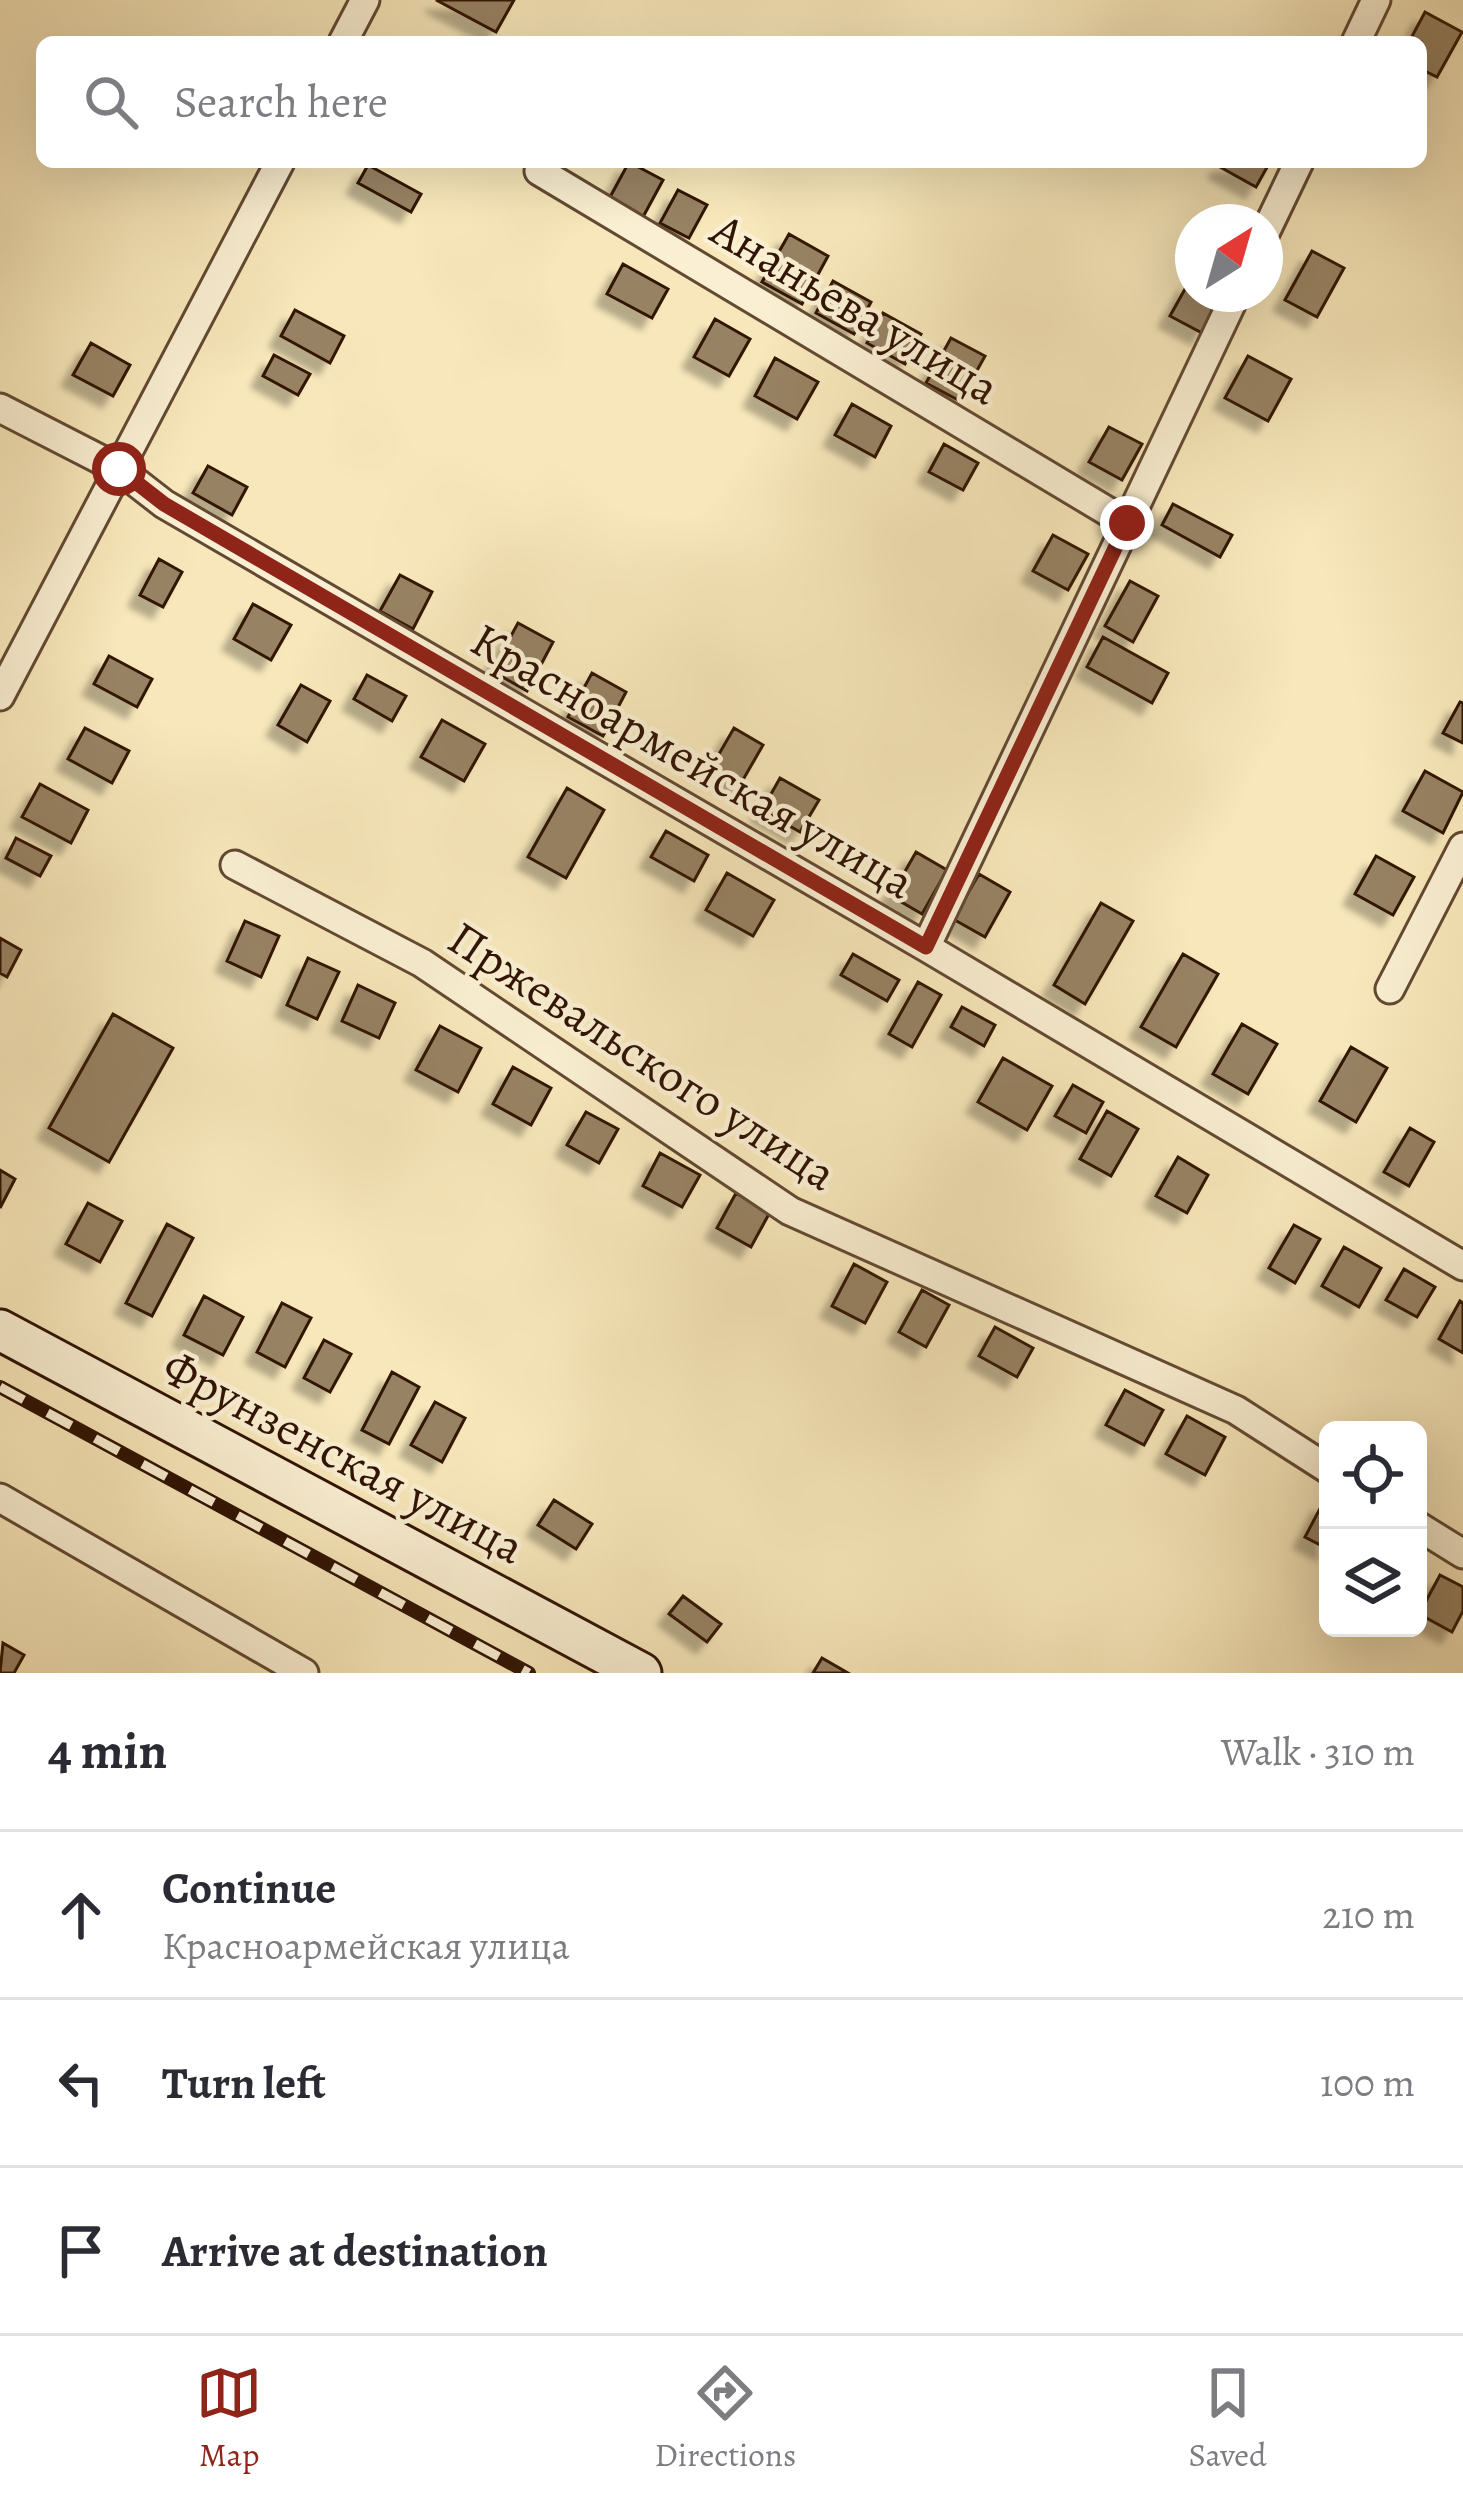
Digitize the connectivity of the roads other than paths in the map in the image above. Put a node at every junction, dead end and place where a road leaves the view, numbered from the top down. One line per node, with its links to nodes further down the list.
1 (365, 0): 3 (street)
2 (1376, 0): 4 (street)
3 (346, 36)
4 (1359, 36)
5 (277, 168): 11 (street)
6 (1296, 168): 8 (street)
7 (539, 171): 12 (street, Ананьева улица)
8 (1279, 204)
9 (1227, 312): 12 (street)
10 (0, 408): 11 (street, Красноармейская улица)
11 (119, 469): 13 (street); 16 (street, Красноармейская улица)
12 (1127, 523): 16 (street)
13 (0, 696)
14 (1463, 847): 17 (street)
15 (235, 865): 20 (street, Пржевальского улица)
16 (926, 947): 18 (street, Красноармейская улица)
17 (1390, 989)
18 (1463, 1266)
19 (0, 1330): 25 (street, Фрунзенская улица)
20 (1319, 1463)
21 (0, 1498): 24 (street)
22 (1423, 1529): 23 (street)
23 (1463, 1554)
24 (304, 1673)
25 (640, 1673)

